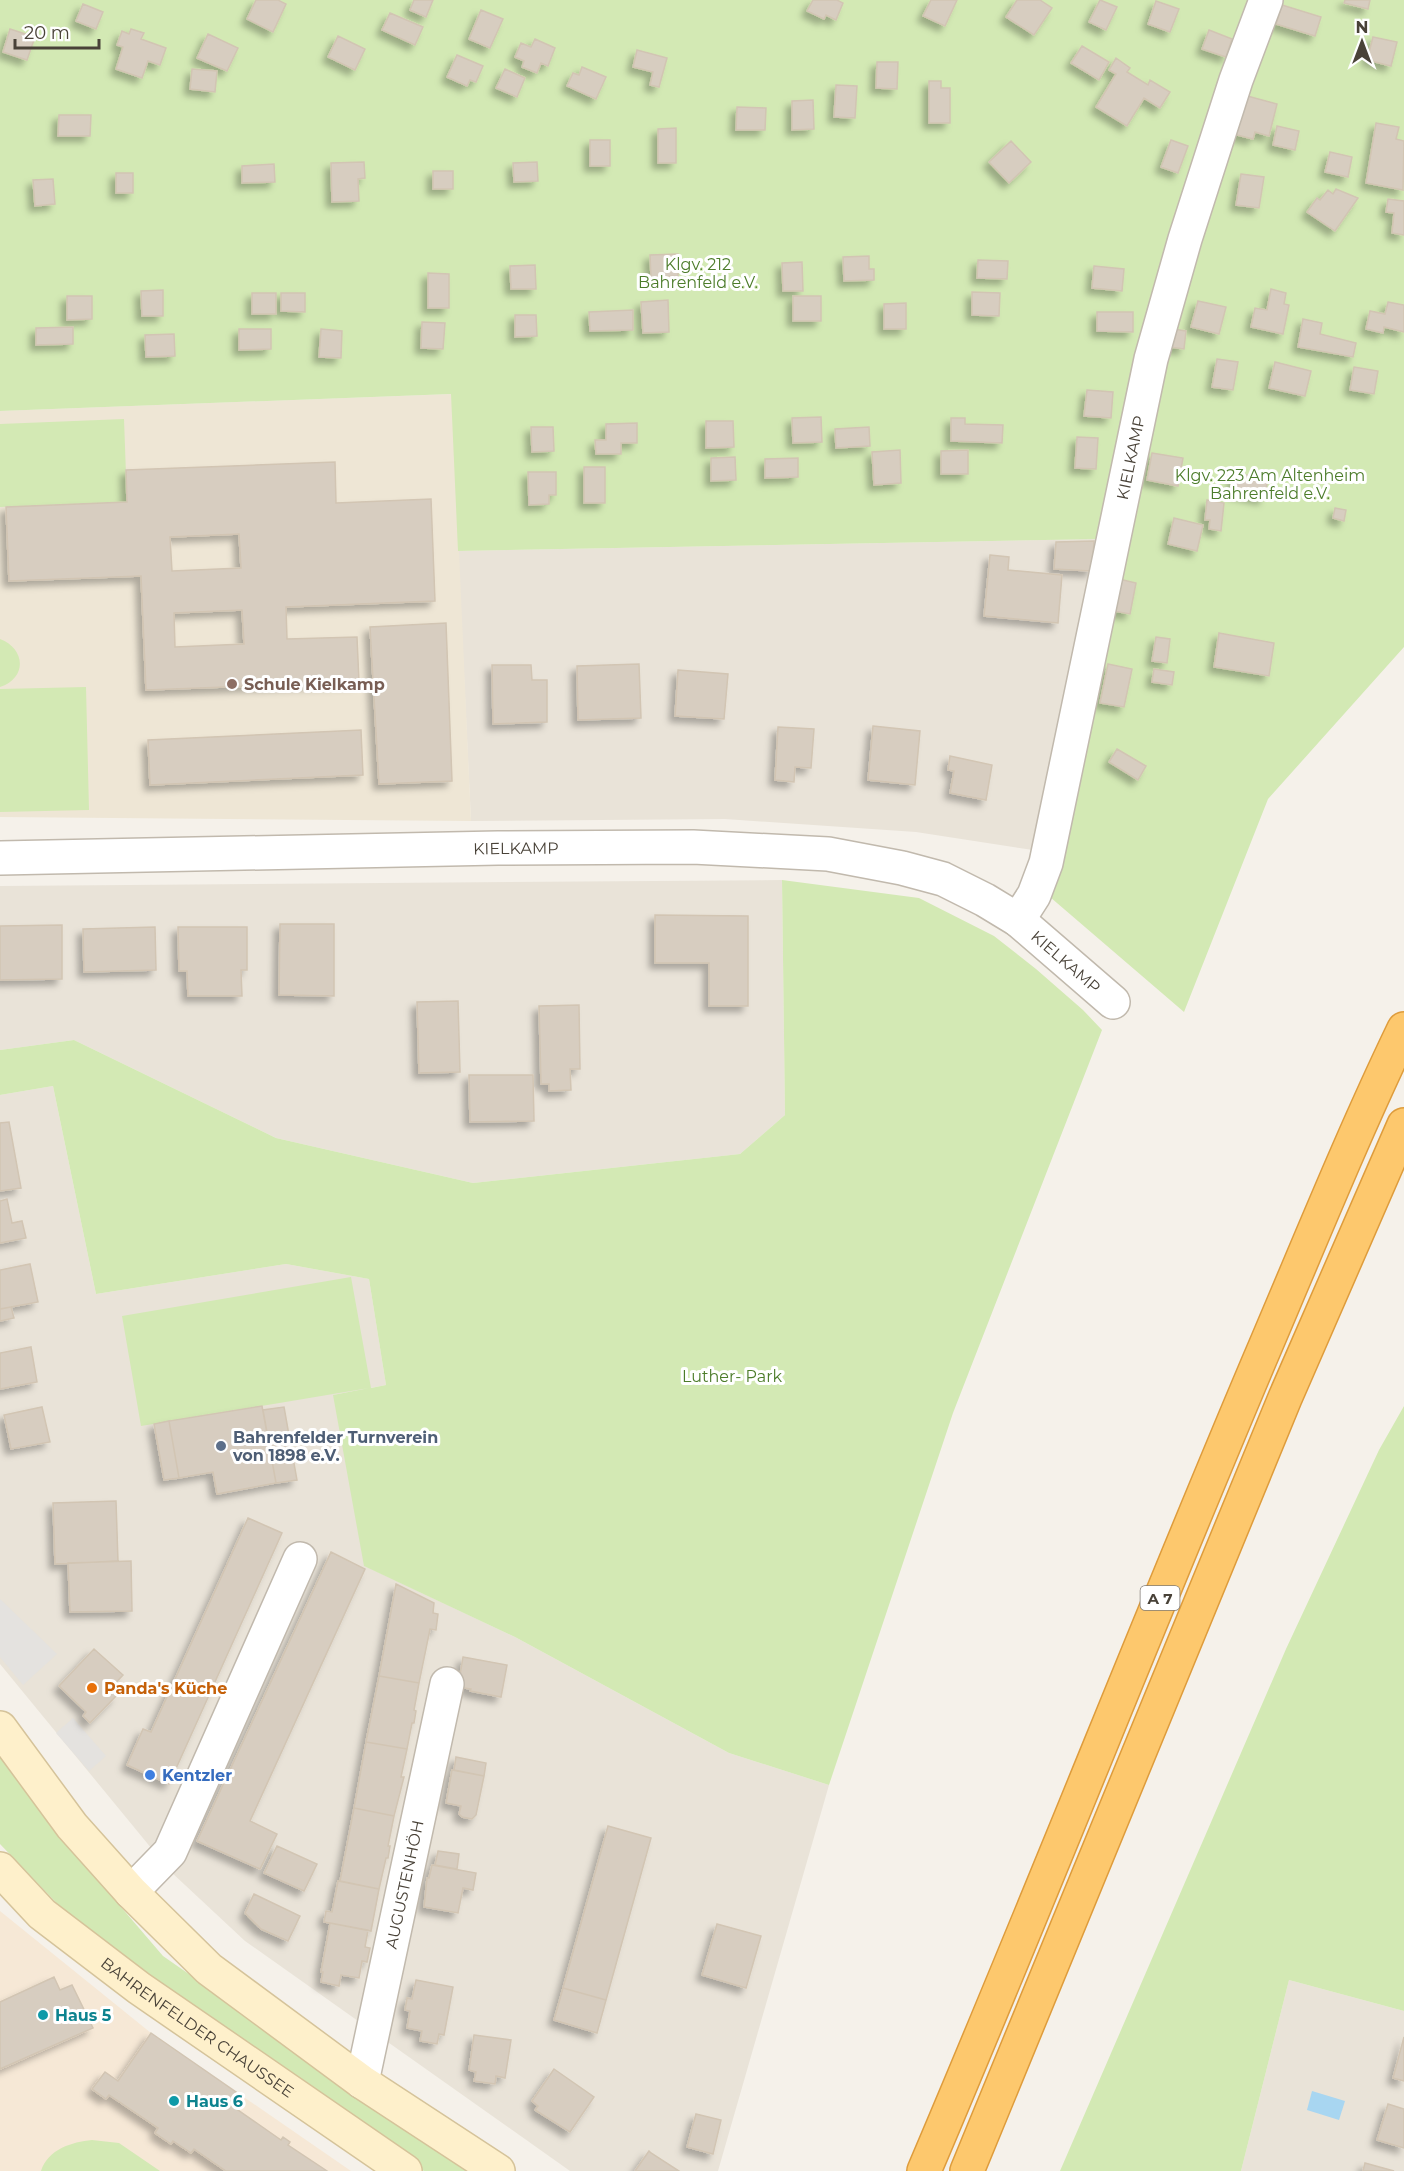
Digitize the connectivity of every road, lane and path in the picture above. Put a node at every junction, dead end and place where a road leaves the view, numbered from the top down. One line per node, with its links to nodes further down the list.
1 (1266, 0): 3 (street, KIELKAMP)
2 (0, 858): 3 (street, KIELKAMP)
3 (1018, 920): 4 (street, KIELKAMP)
4 (1113, 1002)
5 (1404, 1029): 15 (highway, A 7)
6 (1404, 1125): 16 (highway, A 7)
7 (300, 1558): 11 (street)
8 (447, 1684): 12 (street, AUGUSTENHÖH)
9 (0, 1728): 11 (main road)
10 (0, 1869): 13 (main road, BAHRENFELDER CHAUSSEE)
11 (130, 1892): 12 (main road)
12 (362, 2082): 14 (main road)
13 (405, 2171)
14 (498, 2171)
15 (924, 2171)
16 (967, 2171)

